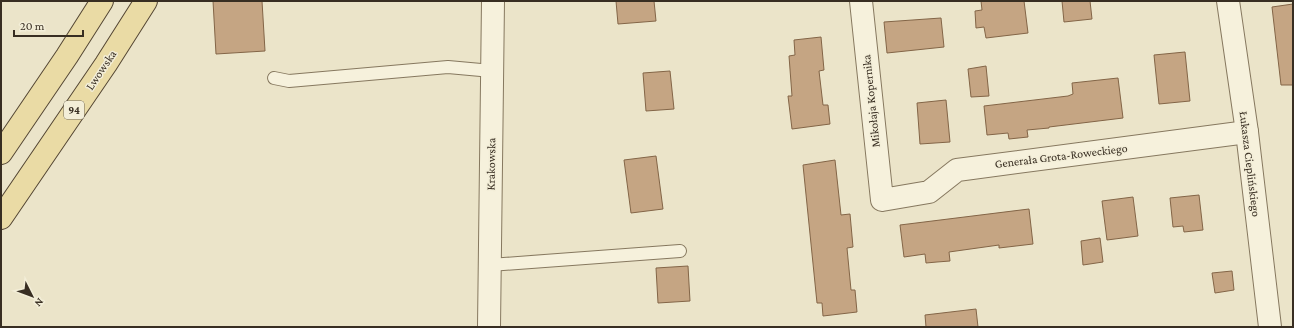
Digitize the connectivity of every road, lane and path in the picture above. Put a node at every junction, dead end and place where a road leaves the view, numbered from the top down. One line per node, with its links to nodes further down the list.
1 (102, 1): 9 (main road)
2 (146, 1): 11 (main road, Lwowska / 94)
3 (493, 1): 6 (street, Krakowska)
4 (861, 1): 10 (street, Mikołaja Kopernika)
5 (1228, 1): 8 (street, Łukasza Cieplińskiego)
6 (492, 71): 7 (lane); 13 (street, Krakowska)
7 (274, 78)
8 (1247, 132): 10 (street, Generała Grota-Roweckiego); 15 (street, Łukasza Cieplińskiego)
9 (1, 153)
10 (882, 200)
11 (1, 218)
12 (680, 251): 13 (lane)
13 (490, 265): 14 (street, Krakowska)
14 (489, 327)
15 (1270, 327)

